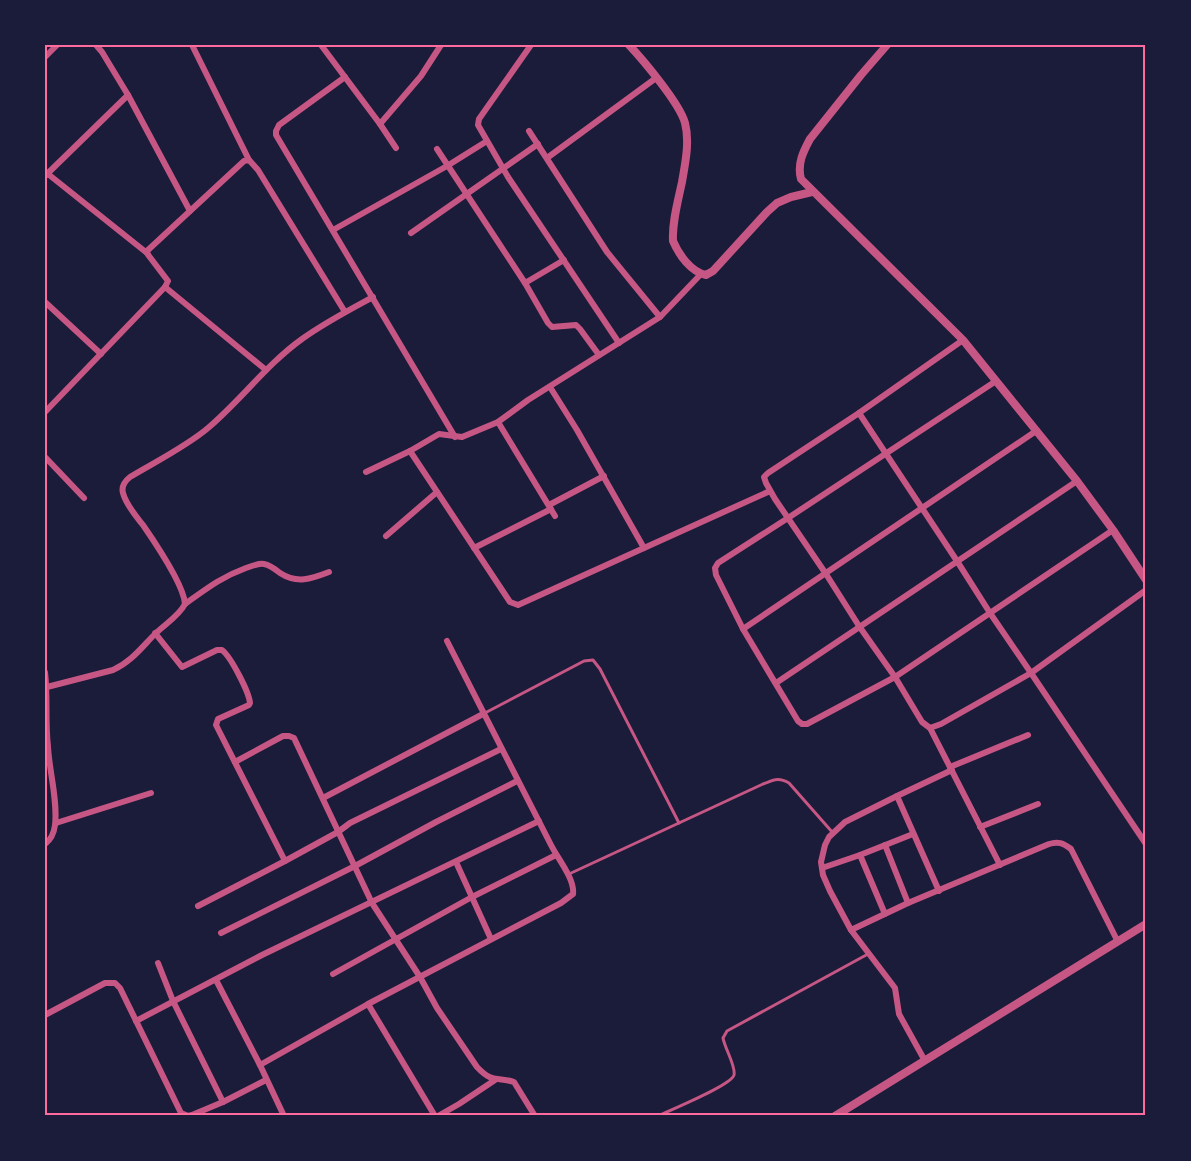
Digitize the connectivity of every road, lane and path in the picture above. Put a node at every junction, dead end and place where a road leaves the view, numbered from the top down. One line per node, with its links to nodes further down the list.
1 (57, 45): 11 (street)
2 (96, 45): 10 (street)
3 (108, 45): 10 (street)
4 (192, 45): 22 (street)
5 (321, 45): 12 (street)
6 (441, 45): 15 (street)
7 (531, 45): 17 (street)
8 (629, 45): 13 (street)
9 (887, 45): 26 (street)
10 (102, 52): 14 (street)
11 (45, 57)
12 (345, 77): 15 (street); 29 (street)
13 (656, 78): 21 (street); 33 (street)
14 (128, 95): 25 (street); 28 (street)
15 (380, 124): 19 (street)
16 (529, 131): 18 (street)
17 (487, 141): 23 (street); 24 (street)
18 (538, 144): 21 (street); 24 (street)
19 (396, 148)
20 (437, 149): 23 (street)
21 (547, 158): 39 (street)
22 (249, 160): 28 (street); 38 (street)
23 (447, 166): 27 (street); 29 (street)
24 (503, 168): 27 (street); 32 (street)
25 (46, 175): 31 (street)
26 (812, 192): 33 (street); 40 (street)
27 (467, 194): 30 (street); 34 (street)
28 (190, 211): 31 (street)
29 (333, 230): 36 (street)
30 (411, 233)
31 (147, 253): 35 (street)
32 (564, 260): 34 (street); 41 (street)
33 (701, 274): 39 (street)
34 (525, 283): 43 (street)
35 (165, 288): 42 (street); 44 (street)
36 (373, 297): 38 (street); 51 (street)
37 (45, 302): 42 (street)
38 (345, 312): 44 (street)
39 (660, 317): 41 (street)
40 (963, 340): 45 (street); 48 (street)
41 (619, 343): 43 (street)
42 (101, 354): 47 (street)
43 (598, 355): 46 (street)
44 (266, 370): 74 (street)
45 (996, 381): 50 (street); 53 (street)
46 (550, 387): 49 (street); 56 (street)
47 (45, 412)
48 (859, 413): 53 (street); 58 (street)
49 (498, 422): 51 (street); 61 (street)
50 (1036, 430): 57 (street); 62 (street)
51 (455, 437): 52 (street)
52 (410, 451): 55 (street); 59 (street)
53 (886, 453): 62 (street); 64 (street)
54 (45, 457): 60 (street)
55 (366, 472)
56 (604, 476): 61 (street); 68 (street)
57 (1077, 481): 65 (street); 69 (street)
58 (770, 491): 64 (street); 68 (street)
59 (437, 492): 66 (street); 67 (street)
60 (84, 498)
61 (550, 507): 63 (street); 67 (street)
62 (922, 508): 69 (street); 71 (street)
63 (555, 516)
64 (788, 518): 71 (street); 77 (street)
65 (1113, 530): 72 (street); 75 (street)
66 (386, 536)
67 (474, 548): 68 (street)
68 (645, 548)
69 (957, 561): 75 (street); 76 (street)
70 (329, 572): 74 (street)
71 (826, 574): 76 (street); 77 (street)
72 (1146, 580)
73 (1146, 590): 81 (street)
74 (185, 604): 78 (street)
75 (990, 613): 81 (street); 82 (street)
76 (859, 627): 82 (street); 83 (street)
77 (743, 629): 83 (street)
78 (155, 633): 84 (street); 90 (street)
79 (447, 641): 85 (street)
80 (45, 672): 84 (street)
81 (1031, 673): 86 (street); 105 (street)
82 (895, 677): 83 (street); 86 (street)
83 (776, 683)
84 (47, 687): 88 (street)
85 (483, 714): 89 (street); 95 (street); 99 (lane)
86 (930, 728): 91 (street)
87 (1028, 735): 91 (street)
88 (46, 745): 98 (street)
89 (501, 749): 92 (street); 101 (street)
90 (235, 762): 95 (street); 109 (street)
91 (951, 769): 94 (street); 100 (street)
92 (517, 781): 97 (street); 112 (street)
93 (152, 793): 98 (street)
94 (897, 796): 102 (street); 103 (street)
95 (323, 798): 101 (street)
96 (1038, 804): 100 (street)
97 (538, 821): 107 (street); 110 (street)
98 (56, 823): 104 (street)
99 (679, 823): 102 (lane); 114 (lane)
100 (980, 827): 111 (street)
101 (338, 832): 109 (street); 112 (street)
102 (833, 833): 113 (street)
103 (913, 834): 106 (street); 115 (street)
104 (45, 844)
105 (1146, 844)
106 (885, 845): 108 (street); 118 (street)
107 (556, 855): 114 (street); 116 (street)
108 (860, 855): 113 (street); 120 (street)
109 (285, 861): 119 (street)
110 (456, 862): 116 (street); 117 (street)
111 (1000, 865): 115 (street); 126 (street)
112 (355, 866): 117 (street); 123 (street)
113 (822, 868): 122 (street)
114 (568, 874): 125 (street)
115 (939, 891): 118 (street)
116 (472, 897): 124 (street); 125 (street)
117 (372, 903): 124 (street); 131 (street)
118 (908, 903): 120 (street)
119 (198, 906)
120 (885, 914): 122 (street)
121 (1146, 924): 126 (street)
122 (851, 930): 127 (street)
123 (220, 933)
124 (396, 939): 129 (street); 130 (street)
125 (492, 939): 130 (street)
126 (1118, 942): 136 (street)
127 (868, 954): 136 (street); 144 (lane)
128 (158, 963): 132 (street)
129 (333, 974)
130 (420, 977): 133 (street); 139 (street)
131 (216, 980): 132 (street); 137 (street)
132 (173, 1001): 135 (street); 140 (street)
133 (368, 1004): 137 (street); 142 (street)
134 (45, 1015): 135 (street)
135 (136, 1021): 140 (street)
136 (925, 1061): 145 (street)
137 (260, 1065): 138 (street)
138 (266, 1080): 140 (street); 141 (street)
139 (495, 1080): 142 (street); 143 (street)
140 (223, 1102)
141 (284, 1116)
142 (437, 1116)
143 (535, 1116)
144 (658, 1116)
145 (835, 1116)

